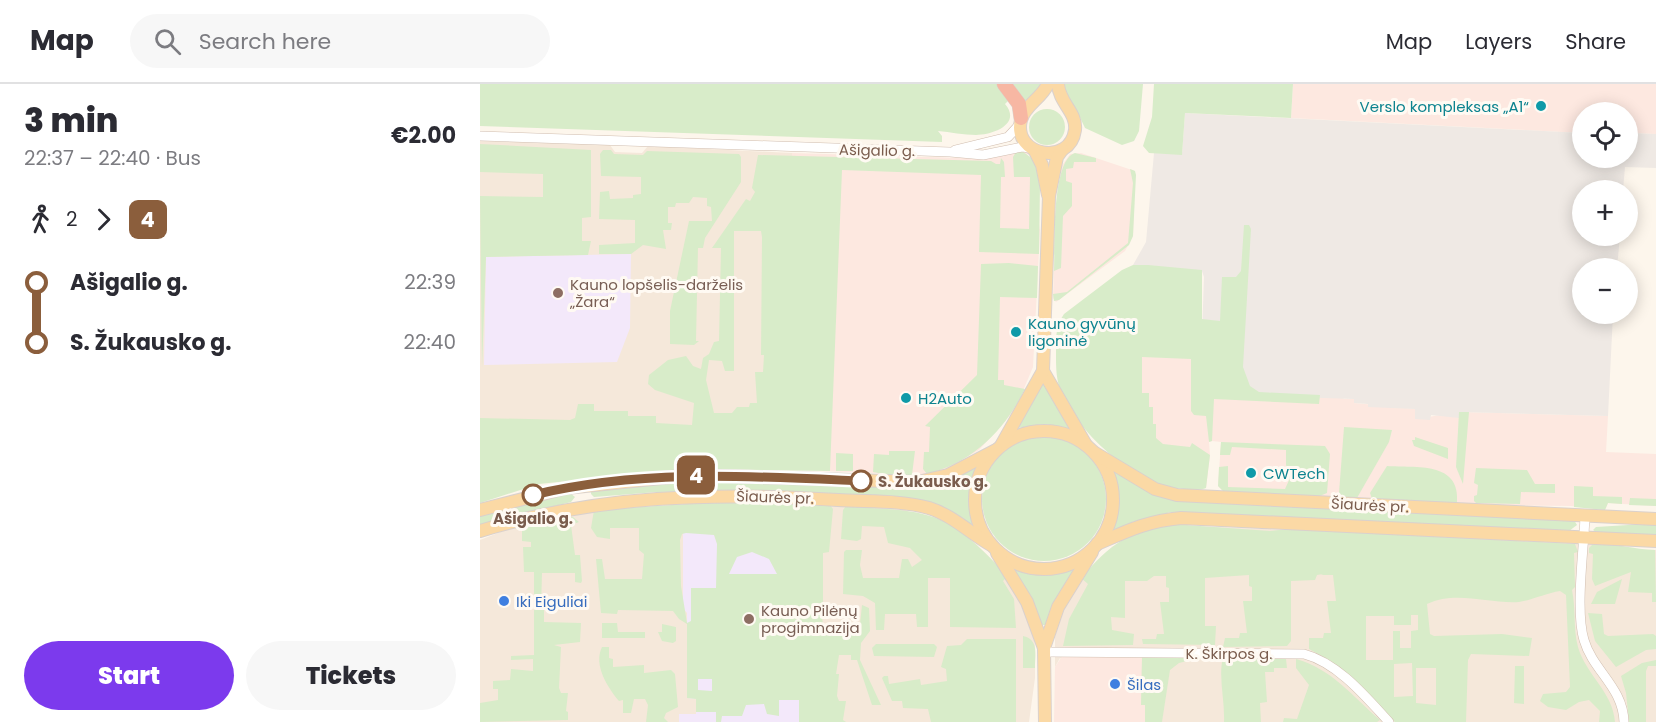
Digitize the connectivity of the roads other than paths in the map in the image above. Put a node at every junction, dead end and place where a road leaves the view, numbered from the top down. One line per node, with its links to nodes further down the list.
1 (1004, 84): 6 (highway)
2 (1048, 84): 4 (main road)
3 (1058, 84): 5 (main road)
4 (1037, 101): 5 (main road); 6 (main road)
5 (1064, 104): 9 (main road)
6 (1021, 121): 8 (main road); 10 (street, Ašigalio g.)
7 (480, 136): 10 (street, Ašigalio g.)
8 (1033, 149): 9 (main road); 10 (street, Ašigalio g.); 11 (main road)
9 (1062, 150): 11 (main road)
10 (950, 152)
11 (1048, 196): 12 (main road)
12 (1043, 371): 13 (main road); 14 (main road)
13 (999, 448): 14 (main road); 15 (main road, Šiaurės pr.); 23 (main road)
14 (1091, 449): 18 (main road, Šiaurės pr.); 24 (main road)
15 (580, 486): 16 (main road); 17 (main road, Šiaurės pr.)
16 (582, 506): 20 (main road, Šiaurės pr.); 23 (main road, Šiaurės pr.)
17 (480, 510)
18 (1585, 516): 19 (main road, Šiaurės pr.); 21 (street)
19 (1656, 519)
20 (480, 531)
21 (1584, 537): 22 (main road, Šiaurės pr.); 24 (main road, Šiaurės pr.); 28 (street)
22 (1656, 541)
23 (992, 546): 24 (main road); 25 (main road)
24 (1095, 546): 25 (main road)
25 (1044, 650): 26 (main road); 27 (street, K. Škirpos g.)
26 (1045, 722)
27 (1389, 722)
28 (1624, 722)

